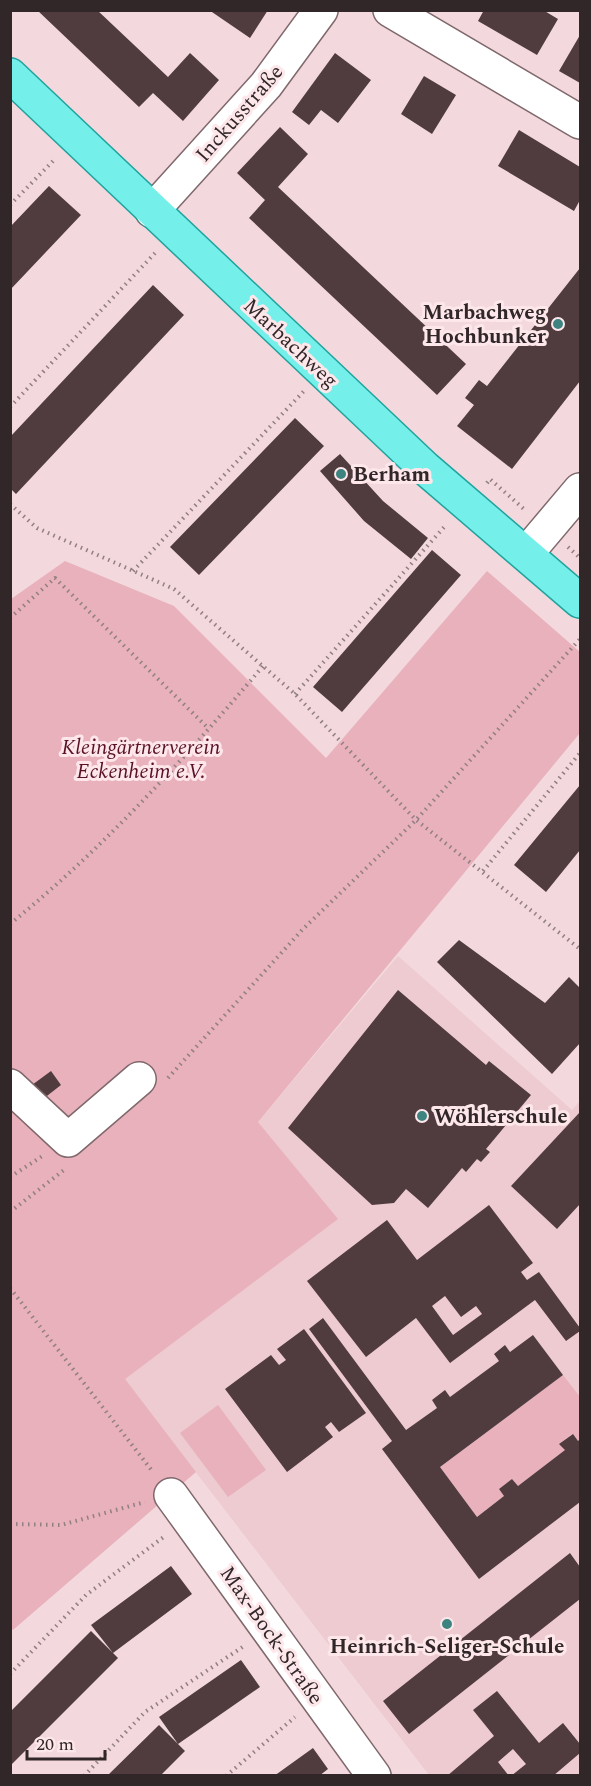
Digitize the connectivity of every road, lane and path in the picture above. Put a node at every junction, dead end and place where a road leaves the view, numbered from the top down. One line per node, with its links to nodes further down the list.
1 (321, 10): 7 (street, Inckusstraße)
2 (390, 10): 4 (street)
3 (10, 75): 7 (main road, Marbachweg)
4 (580, 122)
5 (58, 156): 6 (path)
6 (10, 205)
7 (152, 211): 12 (main road, Marbachweg)
8 (158, 250): 10 (path)
9 (306, 389): 15 (path)
10 (10, 407)
11 (580, 490): 14 (street)
12 (467, 503): 14 (main road, Marbachweg); 20 (path)
13 (10, 504): 15 (path)
14 (526, 554): 16 (main road, Marbachweg)
15 (133, 571): 19 (path)
16 (580, 599)
17 (10, 618): 21 (path)
18 (580, 639): 23 (path)
19 (262, 666): 20 (path); 21 (path)
20 (295, 694): 23 (path)
21 (209, 729): 25 (path)
22 (580, 753): 24 (path)
23 (416, 820): 24 (path); 27 (path)
24 (483, 871): 26 (path)
25 (10, 924)
26 (580, 949)
27 (153, 1079): 29 (street)
28 (10, 1086): 29 (street)
29 (70, 1151): 30 (path); 31 (path)
30 (10, 1177)
31 (10, 1212)
32 (10, 1288): 33 (path)
33 (180, 1506): 34 (path); 35 (street, Max-Bock-Straße); 36 (path)
34 (10, 1524)
35 (267, 1631): 37 (street, Max-Bock-Straße); 38 (path)
36 (10, 1674)
37 (316, 1699): 39 (path); 40 (street, Max-Bock-Straße)
38 (84, 1776)
39 (226, 1776)
40 (374, 1776)

